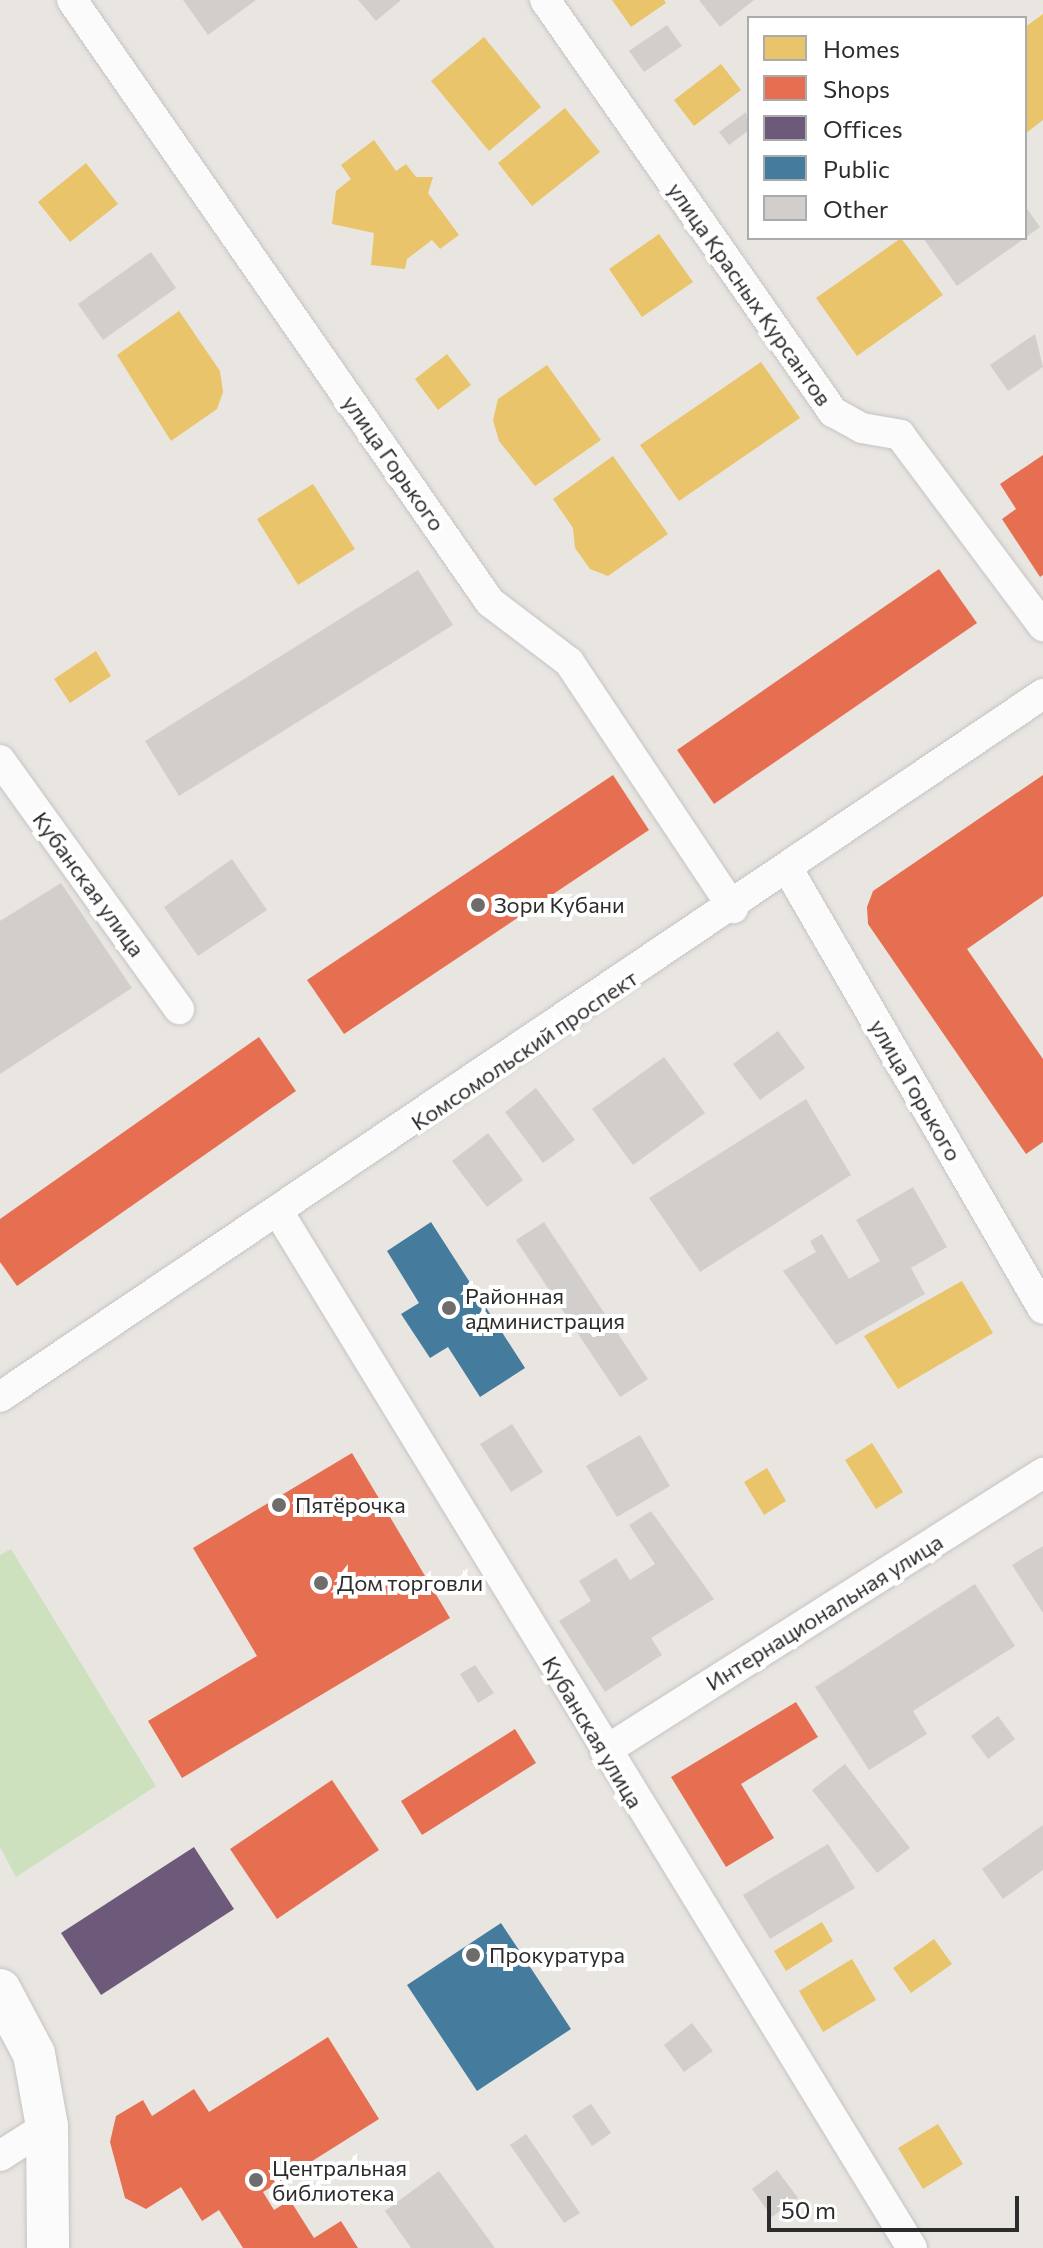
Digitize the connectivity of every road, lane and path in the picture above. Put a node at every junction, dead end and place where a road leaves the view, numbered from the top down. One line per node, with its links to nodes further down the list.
1 (72, 0): 7 (street, улица Горького)
2 (545, 0): 3 (street, улица Красных Курсантов)
3 (1043, 626)
4 (1043, 694): 6 (street, Комсомольский проспект)
5 (0, 760): 8 (street, Кубанская улица)
6 (789, 871): 7 (street, Комсомольский проспект); 10 (street, улица Горького)
7 (733, 908): 9 (street, Комсомольский проспект)
8 (179, 1009)
9 (279, 1213): 11 (street, Комсомольский проспект); 13 (street, Кубанская улица)
10 (1043, 1309)
11 (0, 1397)
12 (1043, 1473): 13 (street, Интернациональная улица)
13 (605, 1751): 18 (street, Кубанская улица)
14 (0, 1990): 15 (main road)
15 (47, 2126): 16 (street); 17 (main road)
16 (0, 2156)
17 (48, 2248)
18 (912, 2248)

